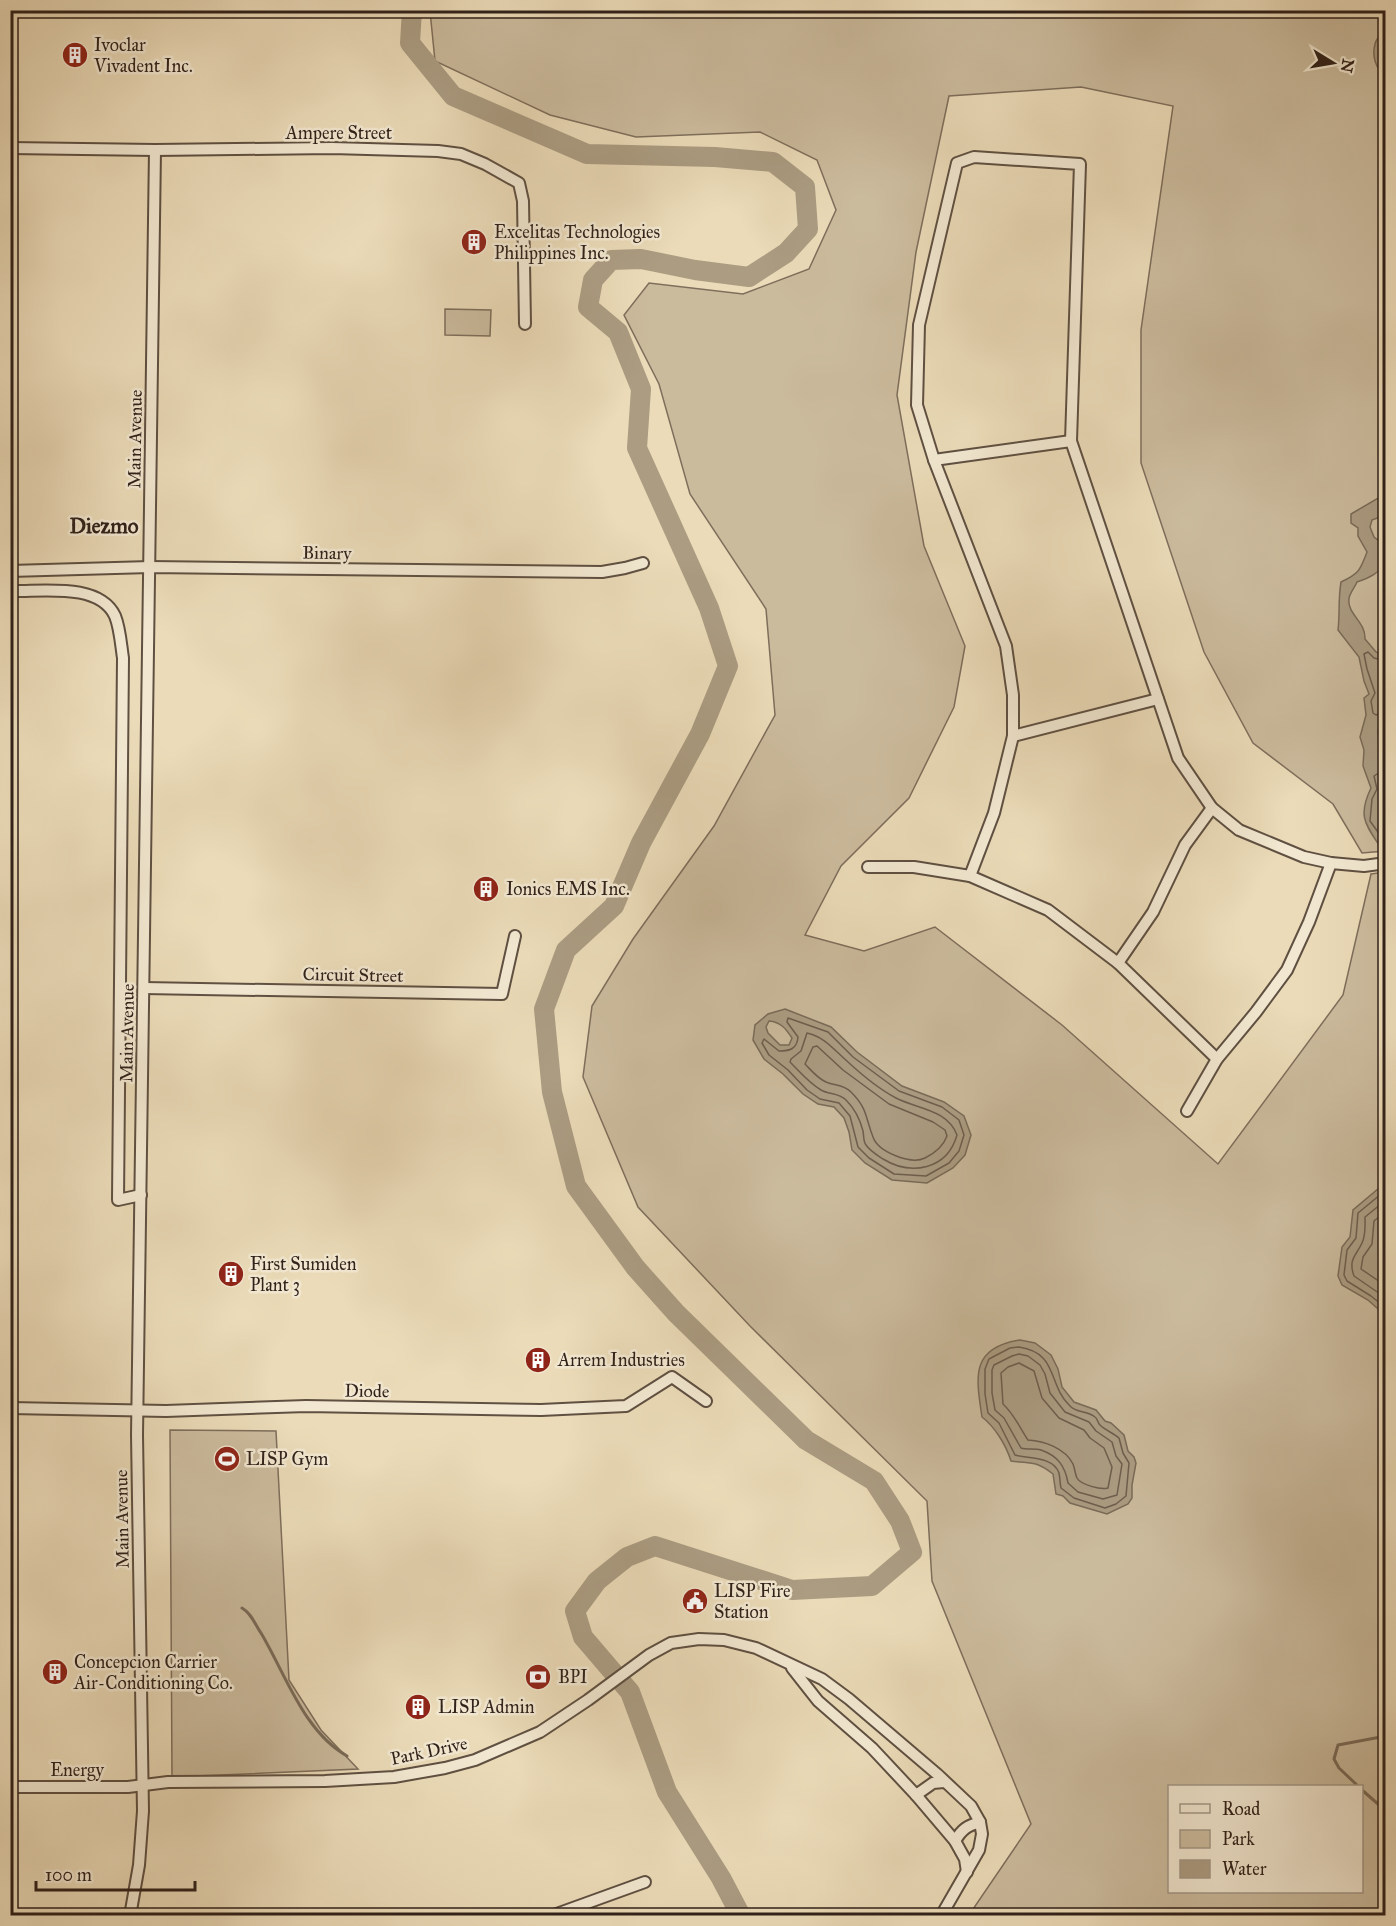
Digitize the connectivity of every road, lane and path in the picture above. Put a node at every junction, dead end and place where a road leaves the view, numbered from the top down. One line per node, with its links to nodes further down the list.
1 (10, 148): 2 (street, Ampere Street)
2 (155, 150): 3 (street, Ampere Street); 7 (street, Main Avenue)
3 (525, 324)
4 (1071, 441): 5 (street); 5 (street); 10 (street)
5 (934, 460): 11 (street)
6 (643, 563): 7 (street, Binary)
7 (150, 567): 8 (street, Binary); 19 (street, Main Avenue)
8 (10, 571)
9 (10, 591): 22 (street)
10 (1158, 699): 11 (street); 12 (street)
11 (1013, 736): 16 (street)
12 (1212, 808): 14 (street); 18 (street)
13 (1386, 862): 14 (street)
14 (1331, 863): 20 (street)
15 (868, 867): 16 (street)
16 (970, 876): 18 (street)
17 (515, 936): 19 (street, Circuit Street)
18 (1118, 963): 20 (street)
19 (144, 988): 22 (street, Main Avenue)
20 (1217, 1059): 21 (street)
21 (1187, 1111)
22 (141, 1195): 25 (street, Main Avenue)
23 (706, 1401): 25 (street, Diode)
24 (10, 1408): 25 (street, Diode)
25 (137, 1411): 28 (street, Main Avenue)
26 (791, 1666): 27 (street, Park Drive); 28 (street, Park Drive); 30 (street, Park Drive)
27 (944, 1782): 30 (street); 31 (street, Park Drive)
28 (143, 1783): 29 (street, Energy); 35 (street, Main Avenue)
29 (10, 1787)
30 (916, 1795): 32 (street, Park Drive)
31 (980, 1822): 32 (street); 33 (street)
32 (955, 1841): 33 (street, Park Drive)
33 (967, 1873): 37 (street)
34 (645, 1882): 36 (street)
35 (130, 1916)
36 (551, 1916)
37 (940, 1916)

